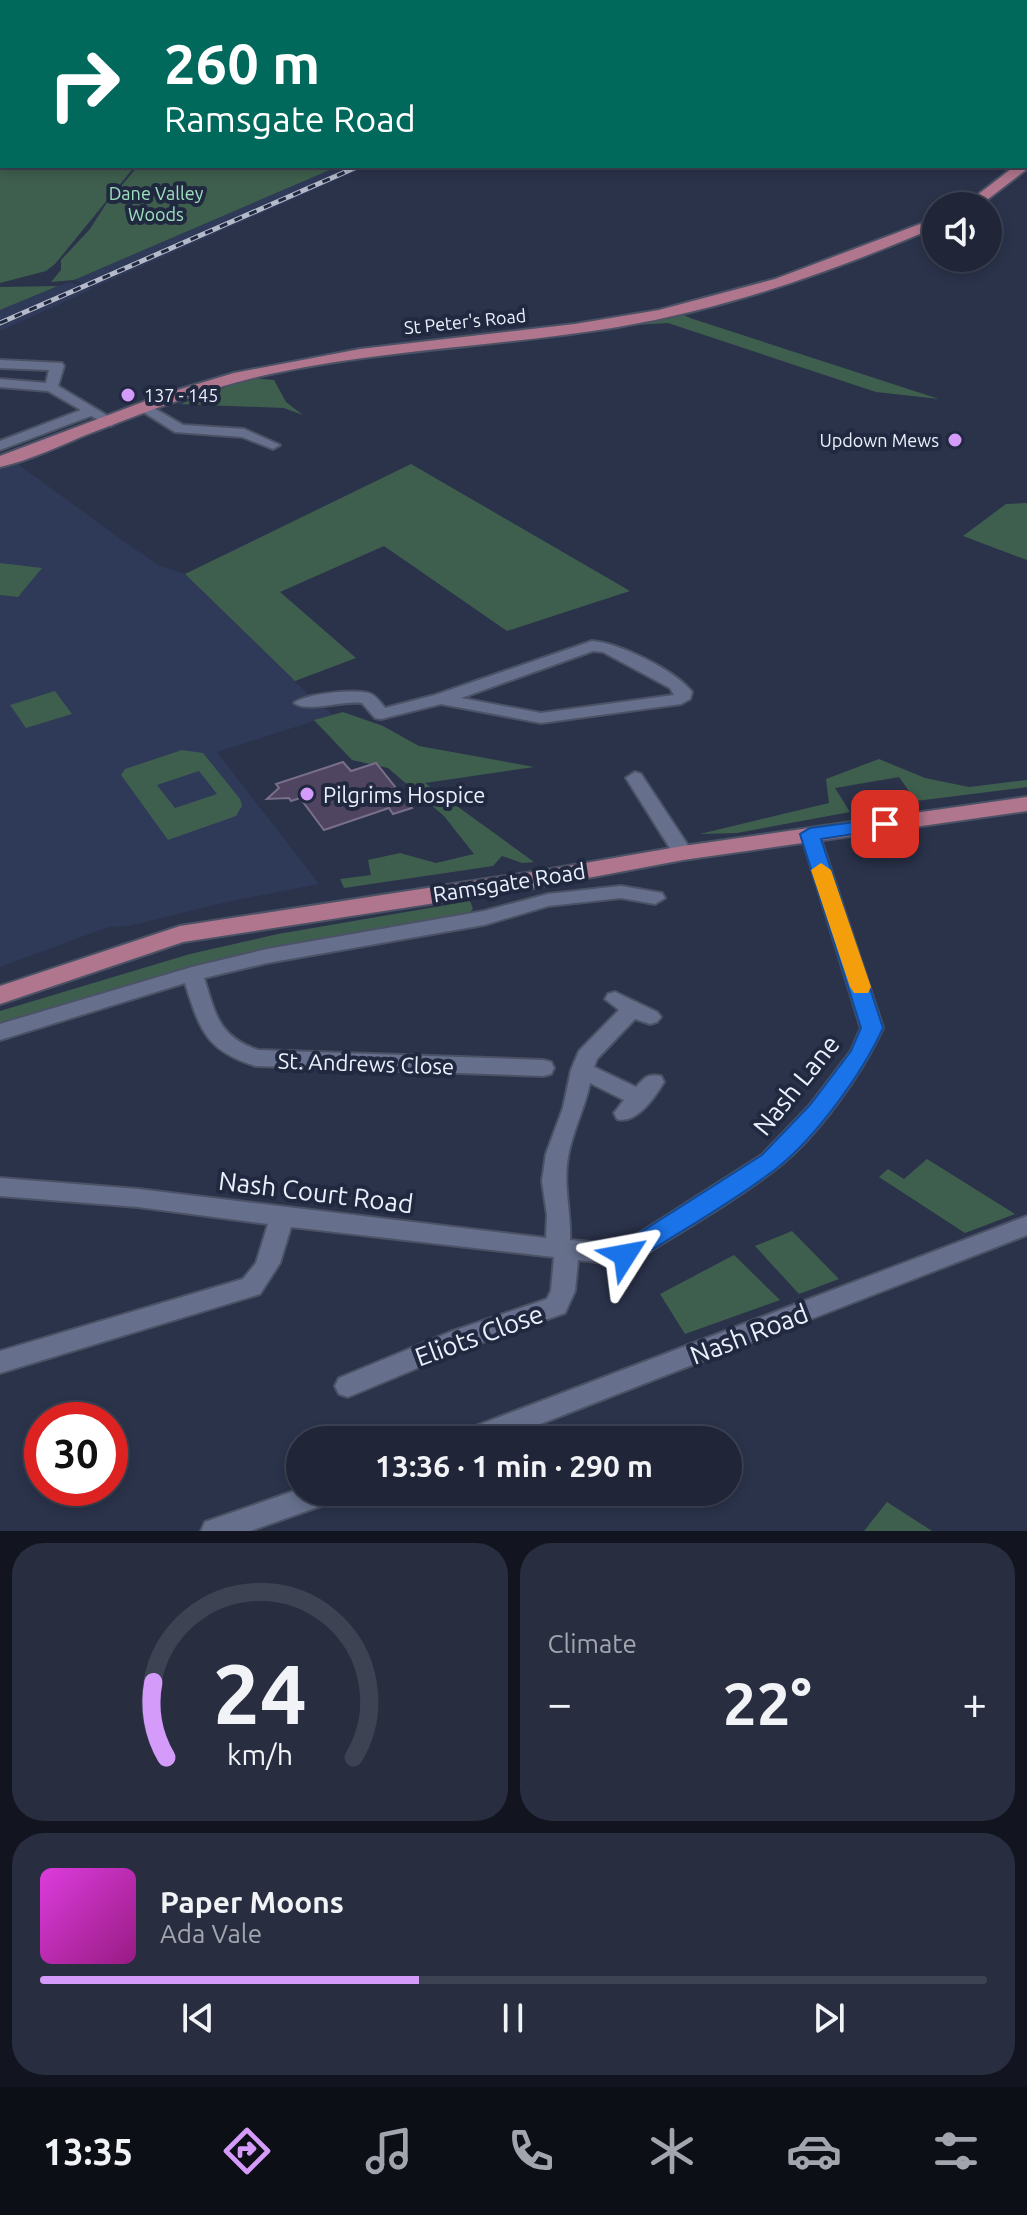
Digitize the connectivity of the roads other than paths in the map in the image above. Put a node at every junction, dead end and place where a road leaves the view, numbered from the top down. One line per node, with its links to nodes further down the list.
1 (1020, 168): 2 (main road)
2 (988, 192)
3 (922, 227): 7 (main road, St Peter's Road)
4 (0, 364): 6 (street)
5 (0, 383): 6 (street)
6 (51, 387): 8 (street)
7 (145, 407): 9 (main road, St Peter's Road); 10 (street)
8 (92, 411): 9 (street); 11 (street)
9 (111, 422): 12 (main road, St Peter's Road)
10 (274, 444)
11 (0, 446)
12 (0, 462)
13 (441, 699): 13 (street); 14 (street)
14 (303, 703)
15 (635, 778): 18 (street)
16 (1027, 804): 17 (main road, Ramsgate Road)
17 (810, 834): 18 (main road, Ramsgate Road); 31 (street, Nash Lane)
18 (683, 853): 21 (main road, Ramsgate Road)
19 (643, 893): 20 (street, Ramsgate Road)
20 (192, 974): 23 (street, Ramsgate Road); 24 (street, St. Andrews Close)
21 (0, 995)
22 (633, 1008): 25 (street)
23 (0, 1032)
24 (543, 1068)
25 (582, 1070): 26 (street); 30 (street)
26 (639, 1098)
27 (0, 1187): 28 (street, Nash Court Road)
28 (282, 1215): 30 (street, Nash Court Road); 32 (street)
29 (1027, 1225): 34 (street, Nash Road)
30 (562, 1250): 31 (street, Nash Court Road); 33 (street, Eliots Close)
31 (625, 1255)
32 (0, 1362)
33 (348, 1386)
34 (505, 1426)
35 (286, 1506): 36 (street)
36 (215, 1531)

